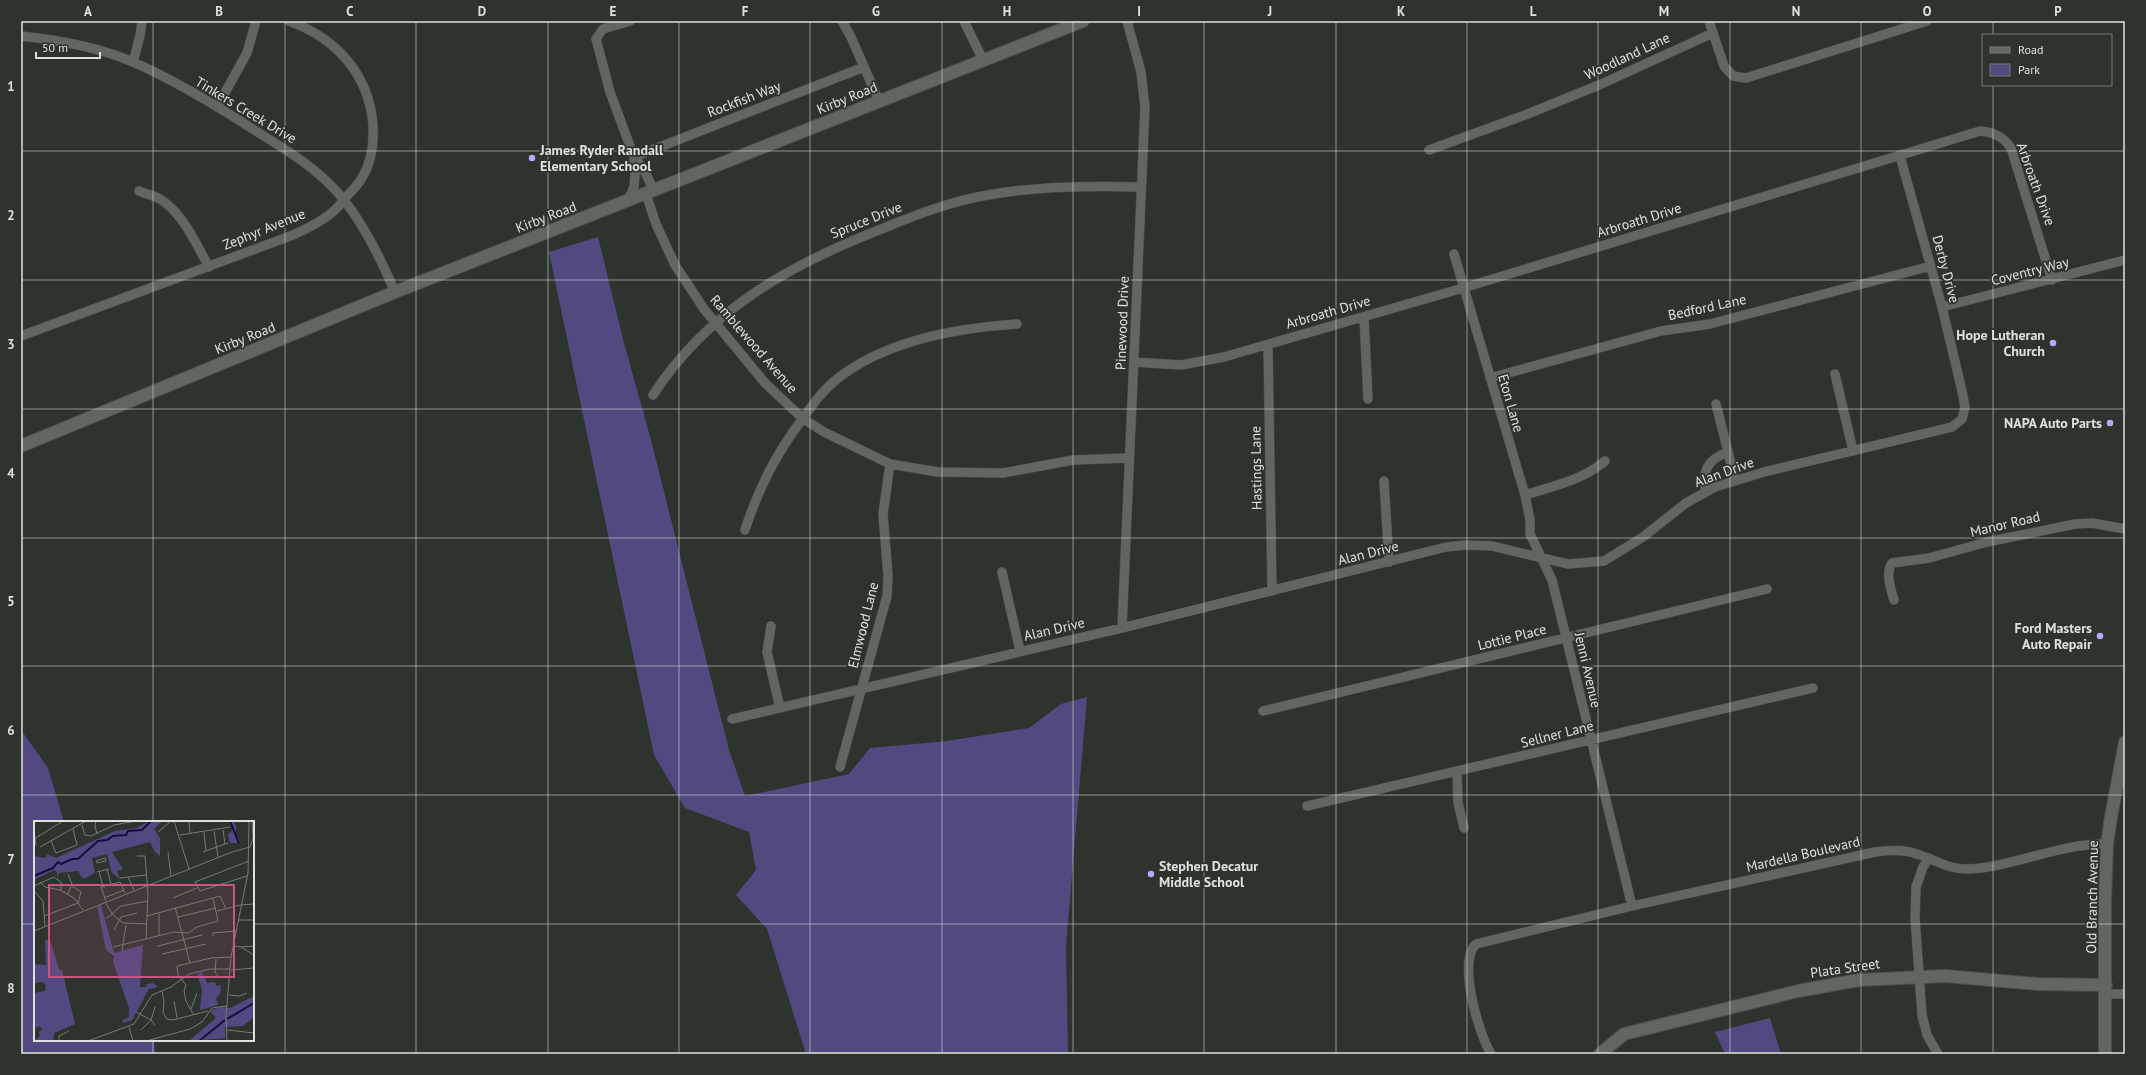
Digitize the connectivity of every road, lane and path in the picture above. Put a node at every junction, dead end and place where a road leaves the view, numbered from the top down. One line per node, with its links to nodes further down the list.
1 (142, 21): 15 (street)
2 (256, 21): 18 (street)
3 (289, 21): 25 (street, Zephyr Avenue)
4 (630, 21): 11 (street)
5 (842, 21): 16 (street)
6 (964, 21): 14 (street)
7 (1083, 21): 14 (main road, Kirby Road)
8 (1127, 21): 22 (street, Pinewood Drive)
9 (1709, 21): 12 (street)
10 (1927, 21): 12 (street)
11 (620, 22): 21 (street)
12 (1713, 33): 19 (street, Woodland Lane)
13 (21, 36): 15 (street, Tinkers Creek Drive)
14 (983, 60): 17 (main road, Kirby Road)
15 (133, 62): 18 (street, Tinkers Creek Drive)
16 (864, 67): 17 (street); 21 (street, Rockfish Way)
17 (880, 101): 24 (main road, Kirby Road)
18 (217, 107): 25 (street, Tinkers Creek Drive)
19 (1429, 150)
20 (1900, 156): 29 (street, Derby Drive); 31 (street, Arbroath Drive); 32 (street, Arbroath Drive)
21 (634, 157): 24 (street, Ramblewood Avenue); 26 (street)
22 (1141, 187): 36 (street, Spruce Drive); 40 (street, Pinewood Drive)
23 (139, 191): 30 (street)
24 (650, 193): 26 (main road, Kirby Road); 36 (street, Ramblewood Avenue)
25 (344, 200): 30 (street, Zephyr Avenue); 33 (street, Tinkers Creek Drive)
26 (628, 201): 33 (main road, Kirby Road)
27 (1454, 254): 32 (street, Eton Lane)
28 (2125, 260): 31 (street, Coventry Way)
29 (1931, 266): 34 (street, Derby Drive); 42 (street, Bedford Lane)
30 (209, 267): 38 (street, Zephyr Avenue)
31 (2052, 280): 34 (street, Coventry Way)
32 (1463, 288): 35 (street, Arbroath Drive); 42 (street, Eton Lane)
33 (395, 292): 48 (main road, Kirby Road)
34 (1942, 307): 43 (street, Derby Drive)
35 (1364, 317): 39 (street, Arbroath Drive); 45 (street)
36 (715, 323): 44 (street, Spruce Drive); 47 (street, Ramblewood Avenue)
37 (1017, 324): 47 (street)
38 (21, 336)
39 (1268, 345): 40 (street, Arbroath Drive); 64 (street, Hastings Lane)
40 (1134, 362): 51 (street, Pinewood Drive)
41 (1835, 374): 49 (street)
42 (1490, 378): 57 (street, Eton Lane)
43 (1962, 391): 49 (street, Alan Drive)
44 (652, 395)
45 (1368, 399)
46 (1716, 404): 50 (street)
47 (802, 418): 53 (street, Ramblewood Avenue); 59 (street)
48 (21, 446)
49 (1854, 451): 54 (street, Alan Drive)
50 (1728, 452): 54 (street); 56 (street)
51 (1129, 458): 53 (street, Ramblewood Avenue); 67 (street, Pinewood Drive)
52 (1605, 461): 57 (street)
53 (890, 464): 71 (street, Elmwood Lane)
54 (1735, 480): 56 (street, Alan Drive)
55 (1384, 481): 61 (street)
56 (1706, 492): 60 (street, Alan Drive)
57 (1525, 494): 60 (street, Eton Lane)
58 (2125, 529): 65 (street, Manor Road)
59 (745, 530)
60 (1542, 557): 61 (street, Alan Drive); 68 (street, Jenni Avenue)
61 (1389, 562): 64 (street, Alan Drive)
62 (1002, 572): 69 (street)
63 (1767, 589): 68 (street, Lottie Place)
64 (1272, 591): 67 (street, Alan Drive)
65 (1894, 600)
66 (771, 626): 72 (street)
67 (1122, 628): 69 (street, Alan Drive)
68 (1566, 638): 73 (street, Lottie Place); 75 (street, Jenni Avenue)
69 (1020, 651): 71 (street, Alan Drive)
70 (1813, 688): 75 (street, Sellner Lane)
71 (860, 689): 72 (street, Alan Drive); 77 (street, Elmwood Lane)
72 (780, 708): 74 (street, Alan Drive)
73 (1263, 711)
74 (732, 719)
75 (1590, 740): 78 (street, Sellner Lane); 83 (street, Jenni Avenue)
76 (2125, 742): 81 (main road, Old Branch Avenue)
77 (840, 767)
78 (1457, 772): 79 (street, Sellner Lane); 80 (street)
79 (1307, 806)
80 (1464, 828)
81 (2107, 844): 82 (street, Mardella Boulevard); 85 (main road, Old Branch Avenue)
82 (1928, 858): 83 (street, Mardella Boulevard); 84 (street)
83 (1632, 906): 87 (street, Mardella Boulevard)
84 (1920, 975): 85 (main road, Plata Street); 88 (main road, Plata Street); 89 (street)
85 (2106, 990): 86 (street); 90 (main road, Old Branch Avenue)
86 (2125, 994)
87 (1491, 1054)
88 (1600, 1054)
89 (1938, 1054)
90 (2105, 1054)

